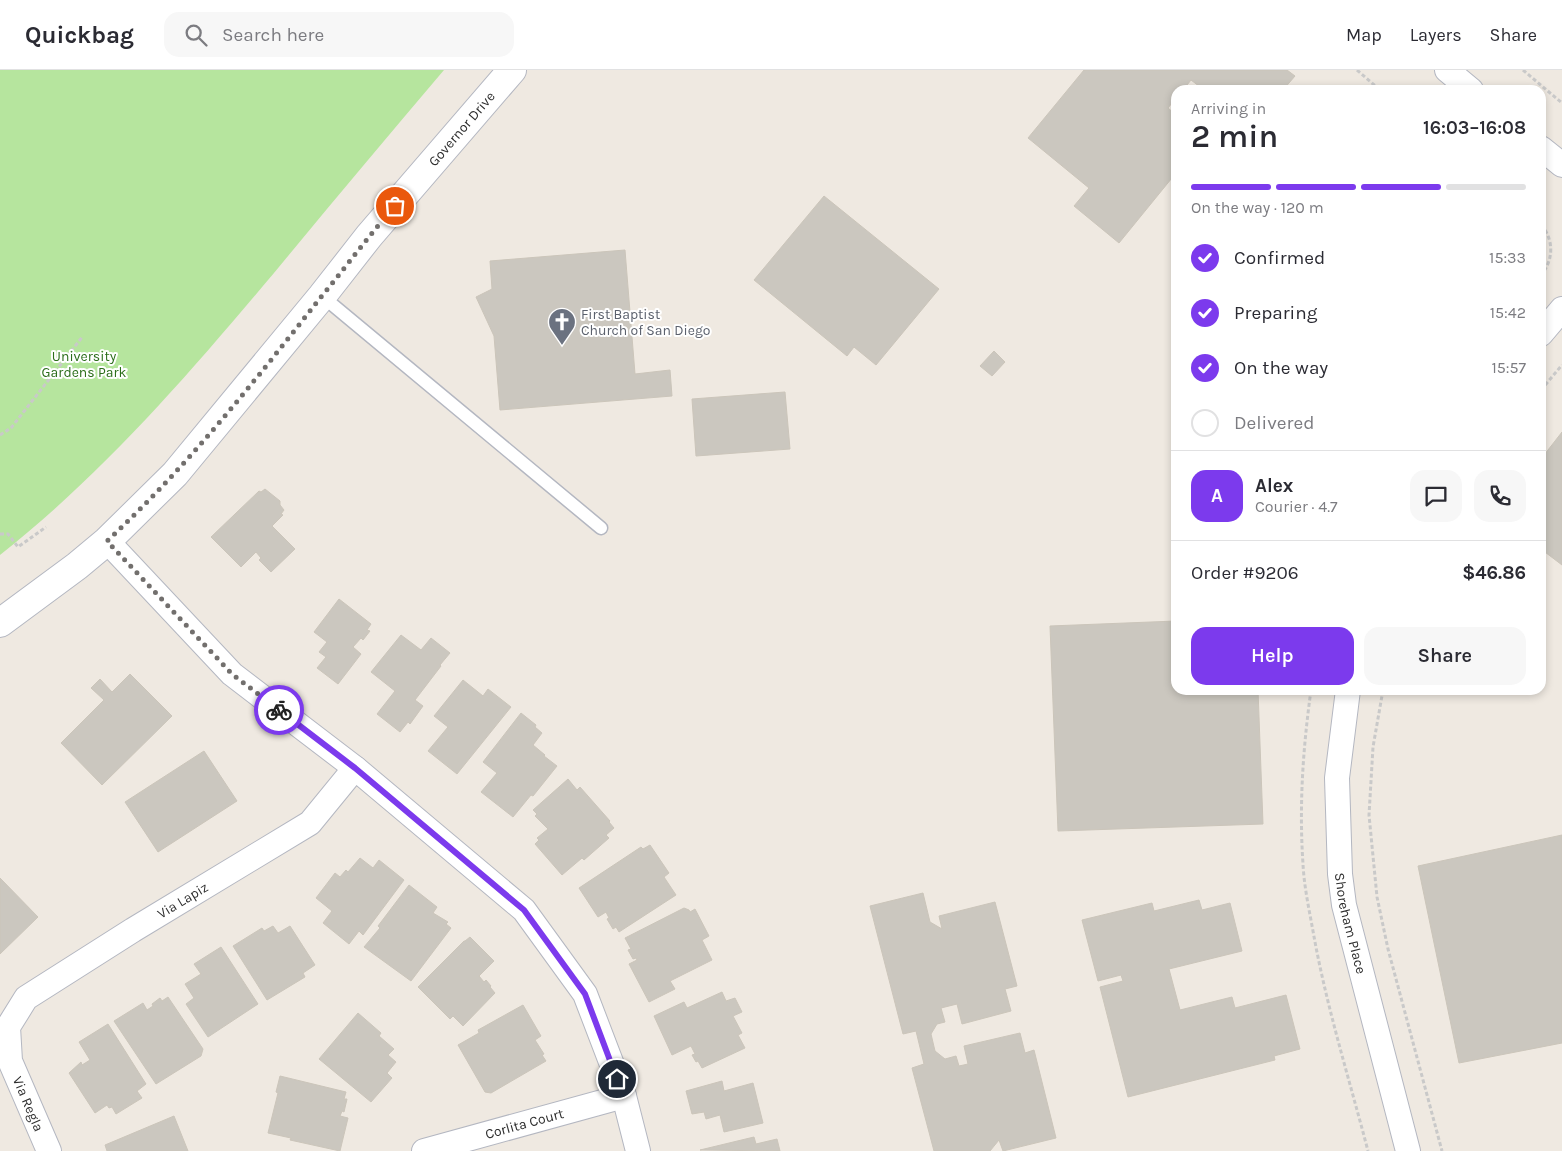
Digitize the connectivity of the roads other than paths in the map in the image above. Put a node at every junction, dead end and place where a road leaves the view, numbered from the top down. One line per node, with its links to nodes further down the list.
1 (512, 70): 6 (main road, Governor Drive)
2 (1447, 70): 3 (street)
3 (1465, 85)
4 (1546, 152): 5 (street)
5 (1562, 165)
6 (322, 296): 9 (lane); 10 (main road, Governor Drive)
7 (1562, 309): 8 (street)
8 (1546, 328)
9 (601, 528)
10 (107, 541): 11 (main road, Governor Drive); 13 (street)
11 (0, 622)
12 (1347, 695): 19 (street, Shoreham Place)
13 (355, 768): 14 (street, Via Lapiz); 15 (street)
14 (8, 1027): 16 (street, Via Regla)
15 (624, 1096): 17 (street, Corlita Court); 18 (street)
16 (48, 1151)
17 (424, 1151)
18 (638, 1151)
19 (1408, 1151)

